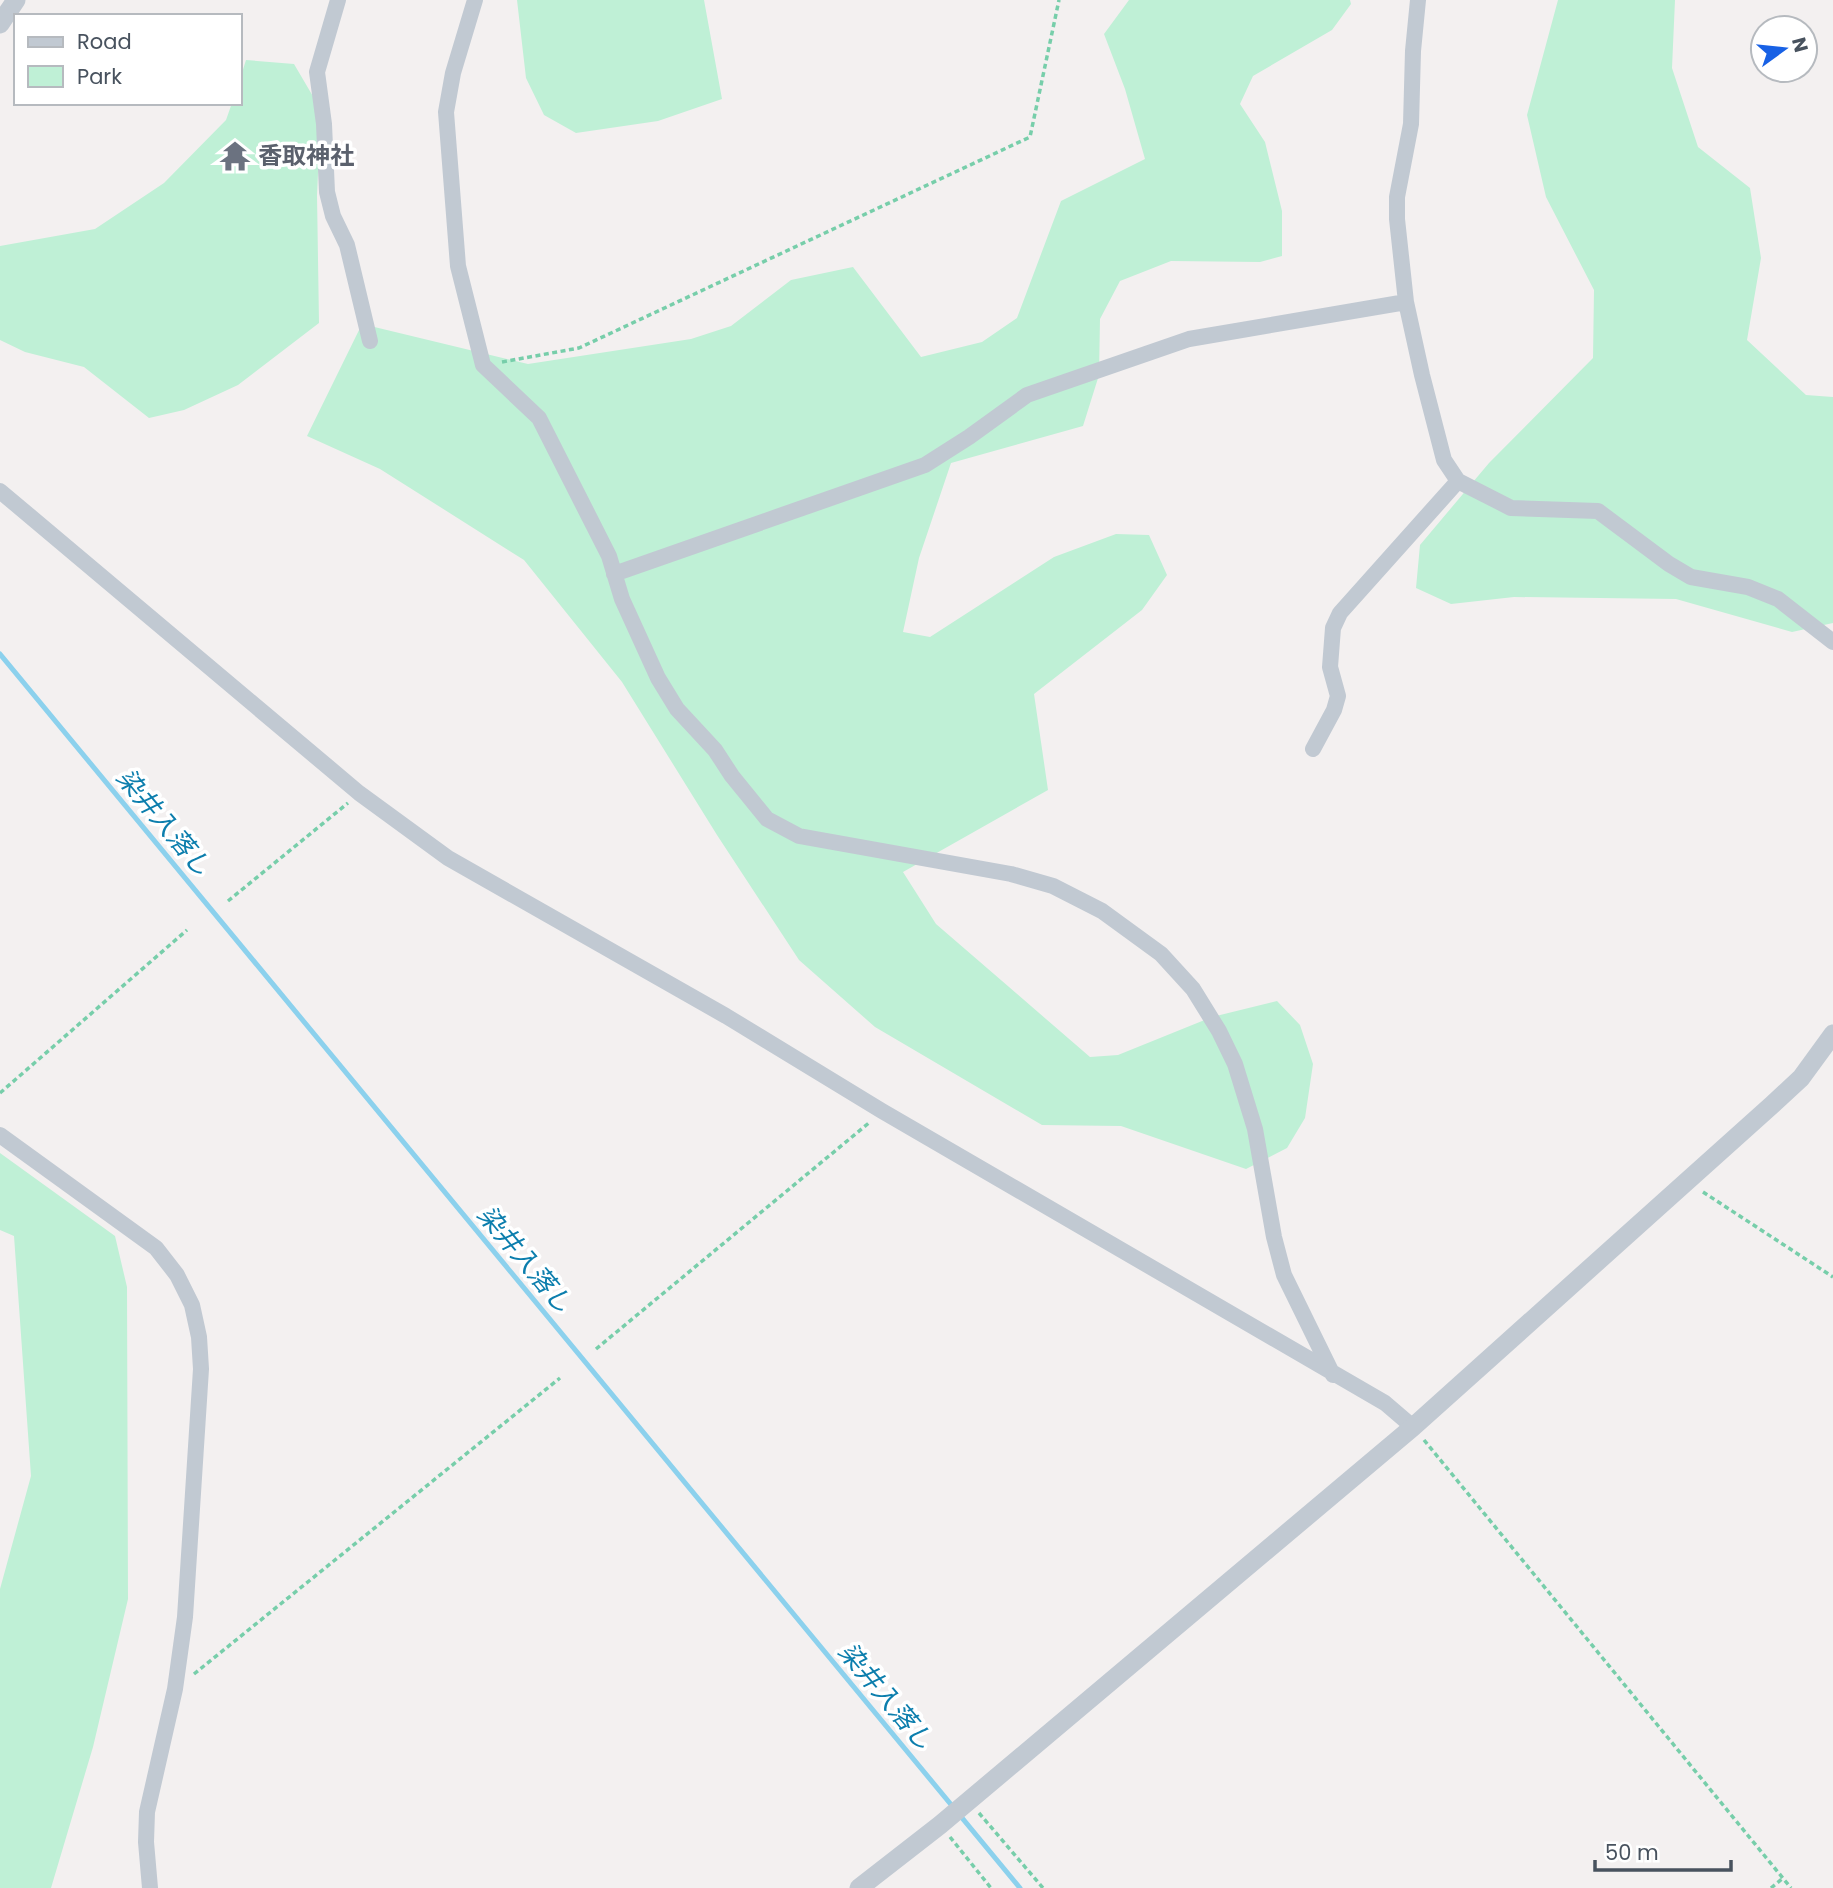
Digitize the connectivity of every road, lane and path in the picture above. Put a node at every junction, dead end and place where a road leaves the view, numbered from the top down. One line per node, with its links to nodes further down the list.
1 (16, 0): 6 (street)
2 (338, 0): 8 (street)
3 (475, 0): 9 (street)
4 (1059, 0): 9 (path)
5 (1418, 0): 7 (street)
6 (0, 24)
7 (1406, 302): 10 (street); 12 (street)
8 (370, 341)
9 (483, 365): 12 (street)
10 (1458, 481): 13 (street); 14 (street)
11 (0, 491): 15 (street)
12 (614, 574): 25 (street)
13 (1833, 642)
14 (1313, 749)
15 (359, 793): 16 (path); 20 (street)
16 (228, 901)
17 (187, 930): 19 (path)
18 (1833, 1034): 22 (street)
19 (0, 1093)
20 (882, 1111): 24 (path); 25 (street)
21 (0, 1135): 28 (street)
22 (1686, 1181): 23 (path); 27 (street)
23 (1833, 1277)
24 (596, 1349)
25 (1334, 1375): 27 (street)
26 (560, 1378): 28 (path)
27 (1413, 1427): 29 (street); 31 (path)
28 (175, 1689): 32 (street)
29 (969, 1800): 30 (street); 35 (path)
30 (940, 1825): 33 (street); 34 (path)
31 (1783, 1878): 36 (path); 37 (path)
32 (150, 1888)
33 (859, 1888)
34 (991, 1888)
35 (1043, 1888)
36 (1771, 1888)
37 (1791, 1888)

